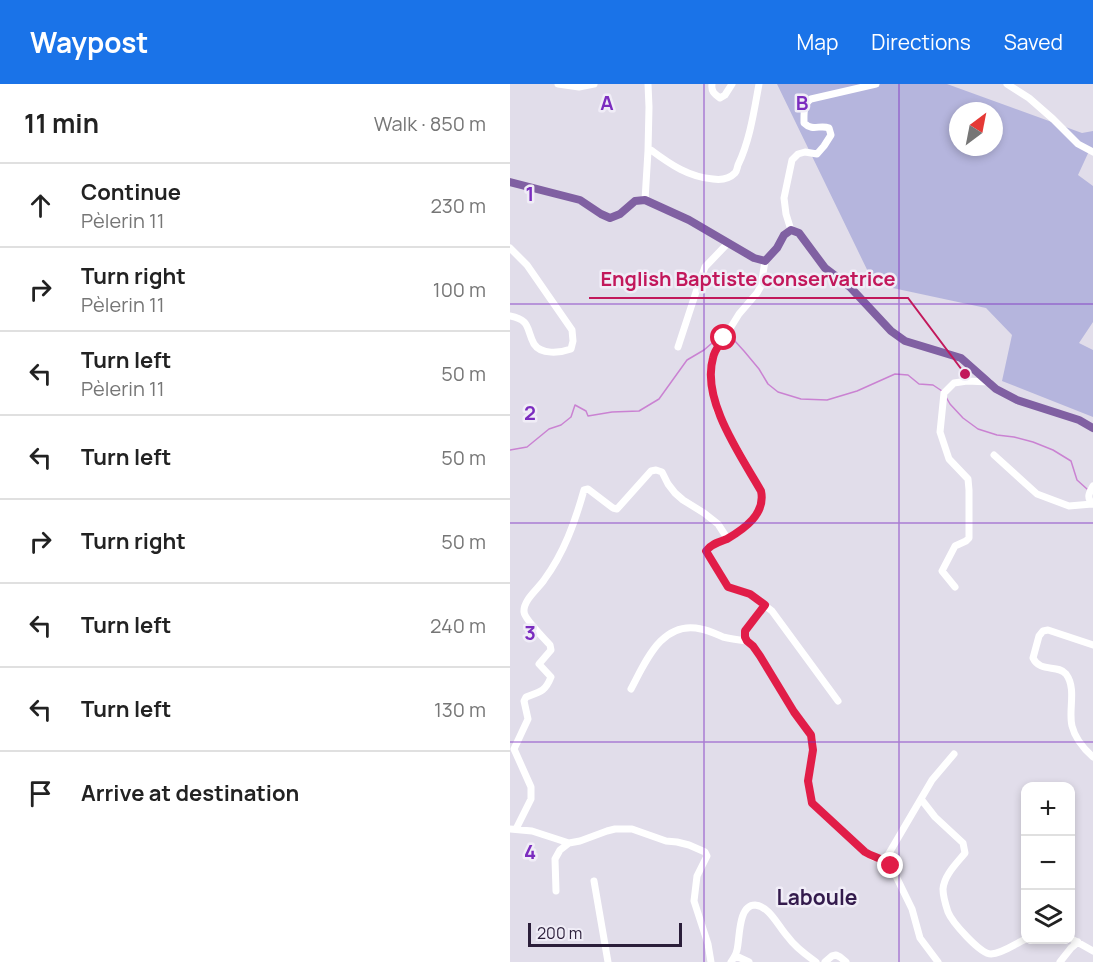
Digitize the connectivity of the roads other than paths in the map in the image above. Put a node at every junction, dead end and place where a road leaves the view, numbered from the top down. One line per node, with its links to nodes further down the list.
1 (558, 84): 2 (street)
2 (594, 84)
3 (648, 84): 9 (street)
4 (712, 84): 5 (street)
5 (732, 84)
6 (759, 84): 9 (street)
7 (876, 84): 13 (street)
8 (1007, 84): 10 (street)
9 (648, 150): 12 (street)
10 (1093, 152)
11 (510, 182): 12 (main road)
12 (645, 200): 14 (main road)
13 (791, 230): 16 (main road); 19 (main road)
14 (728, 243): 16 (main road); 18 (street)
15 (510, 248): 17 (street)
16 (765, 261): 24 (street)
17 (510, 316)
18 (678, 347)
19 (989, 382): 20 (main road); 25 (street)
20 (1093, 428)
21 (994, 455): 23 (street)
22 (1093, 486): 23 (street)
23 (1092, 504)
24 (727, 538): 26 (street); 34 (street)
25 (955, 586)
26 (765, 605): 27 (street); 30 (street)
27 (747, 641): 29 (street); 36 (street)
28 (1093, 645): 32 (street)
29 (631, 688)
30 (838, 701)
31 (954, 754): 33 (street)
32 (1093, 757)
33 (921, 799): 36 (street); 40 (street)
34 (513, 829): 35 (street)
35 (569, 843): 38 (street); 45 (street)
36 (885, 860): 50 (street)
37 (594, 881): 44 (street)
38 (556, 891)
39 (1075, 940): 41 (street)
40 (1021, 942)
41 (1078, 942): 42 (street); 51 (street)
42 (1093, 951)
43 (734, 959): 46 (street); 47 (street)
44 (608, 962)
45 (711, 962)
46 (749, 962)
47 (816, 962)
48 (825, 962): 49 (street)
49 (846, 962)
50 (938, 962)
51 (1060, 962)

